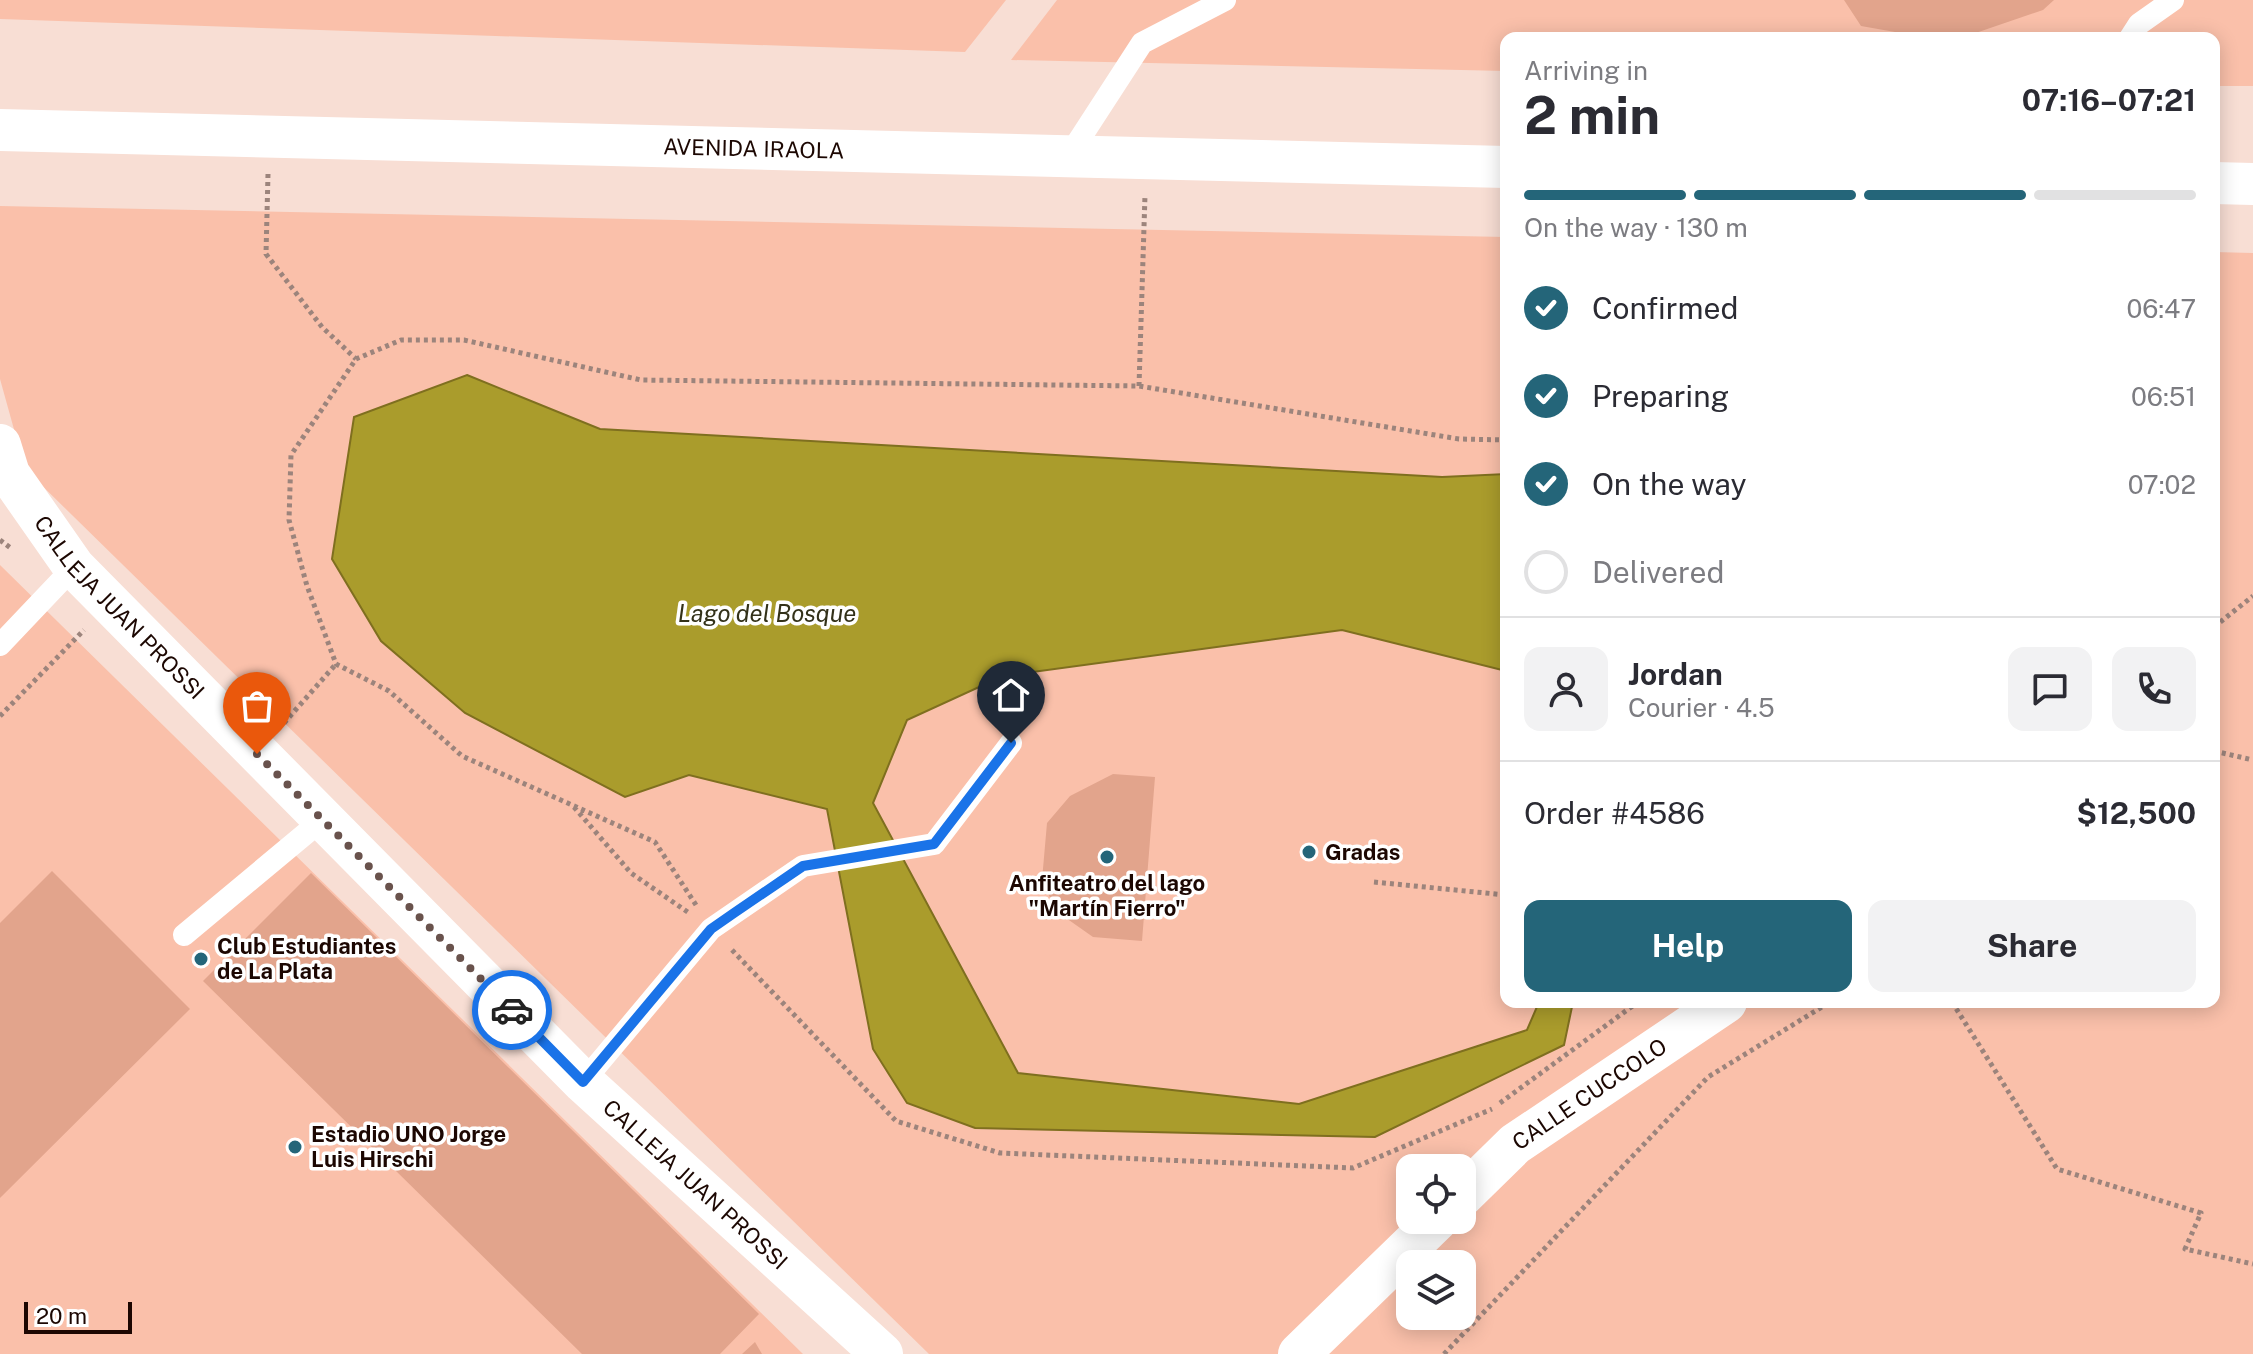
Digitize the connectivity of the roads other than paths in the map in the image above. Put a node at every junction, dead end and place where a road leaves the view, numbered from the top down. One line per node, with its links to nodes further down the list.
1 (1225, 0): 5 (lane)
2 (2173, 0): 3 (lane)
3 (2134, 32)
4 (0, 130): 5 (street, AVENIDA IRAOLA)
5 (1068, 157): 6 (street, AVENIDA IRAOLA)
6 (1500, 167)
7 (2220, 183): 8 (street)
8 (2253, 184)
9 (0, 445): 10 (street, CALLEJA JUAN PROSSI)
10 (74, 567): 11 (lane); 13 (street, CALLEJA JUAN PROSSI)
11 (0, 645)
12 (1011, 743): 16 (lane)
13 (322, 820): 14 (lane); 16 (street, CALLEJA JUAN PROSSI)
14 (184, 935)
15 (1717, 1008): 17 (street, CALLE CUCCOLO)
16 (583, 1082): 19 (street, CALLEJA JUAN PROSSI)
17 (1476, 1182)
18 (1423, 1234): 20 (street)
19 (882, 1354)
20 (1299, 1354)

